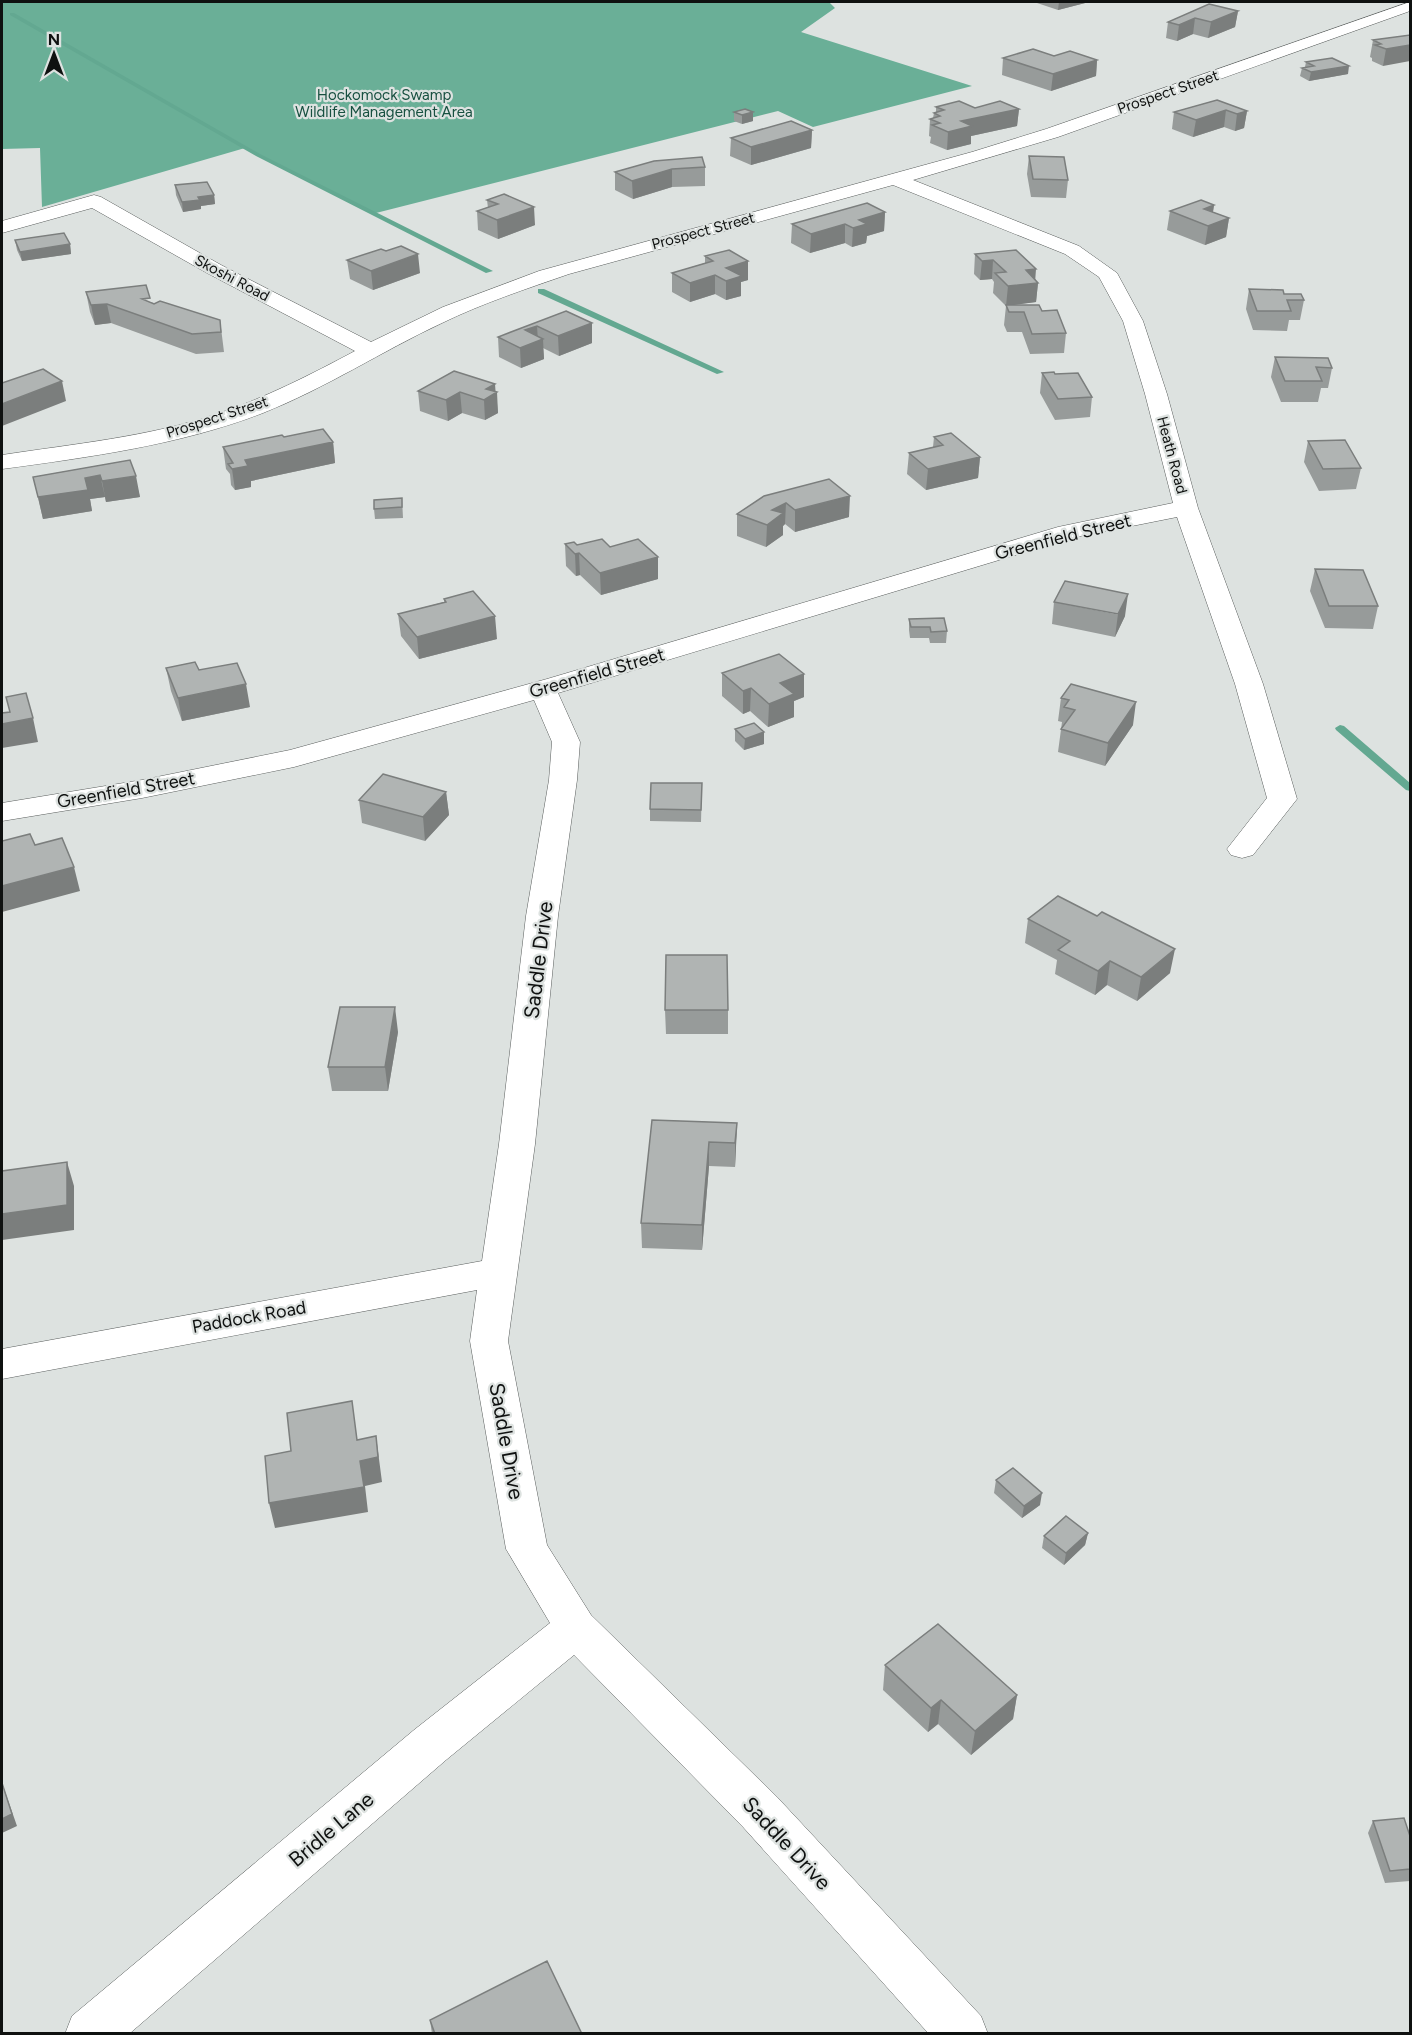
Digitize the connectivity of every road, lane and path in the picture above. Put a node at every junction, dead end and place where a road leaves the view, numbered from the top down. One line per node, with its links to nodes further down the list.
1 (1410, 6): 2 (street, Prospect Street)
2 (897, 180): 4 (street, Prospect Street); 6 (street, Heath Road)
3 (2, 227): 4 (street, Skoshi Road)
4 (371, 351): 5 (street, Prospect Street)
5 (2, 462)
6 (1186, 508): 7 (street, Greenfield Street); 9 (street, Heath Road)
7 (543, 689): 8 (street, Greenfield Street); 10 (street, Saddle Drive)
8 (2, 812)
9 (1242, 849)
10 (498, 1272): 11 (street, Paddock Road); 12 (street, Saddle Drive)
11 (2, 1364)
12 (576, 1628): 13 (street, Bridle Lane); 14 (street, Saddle Drive)
13 (90, 2034)
14 (963, 2034)

